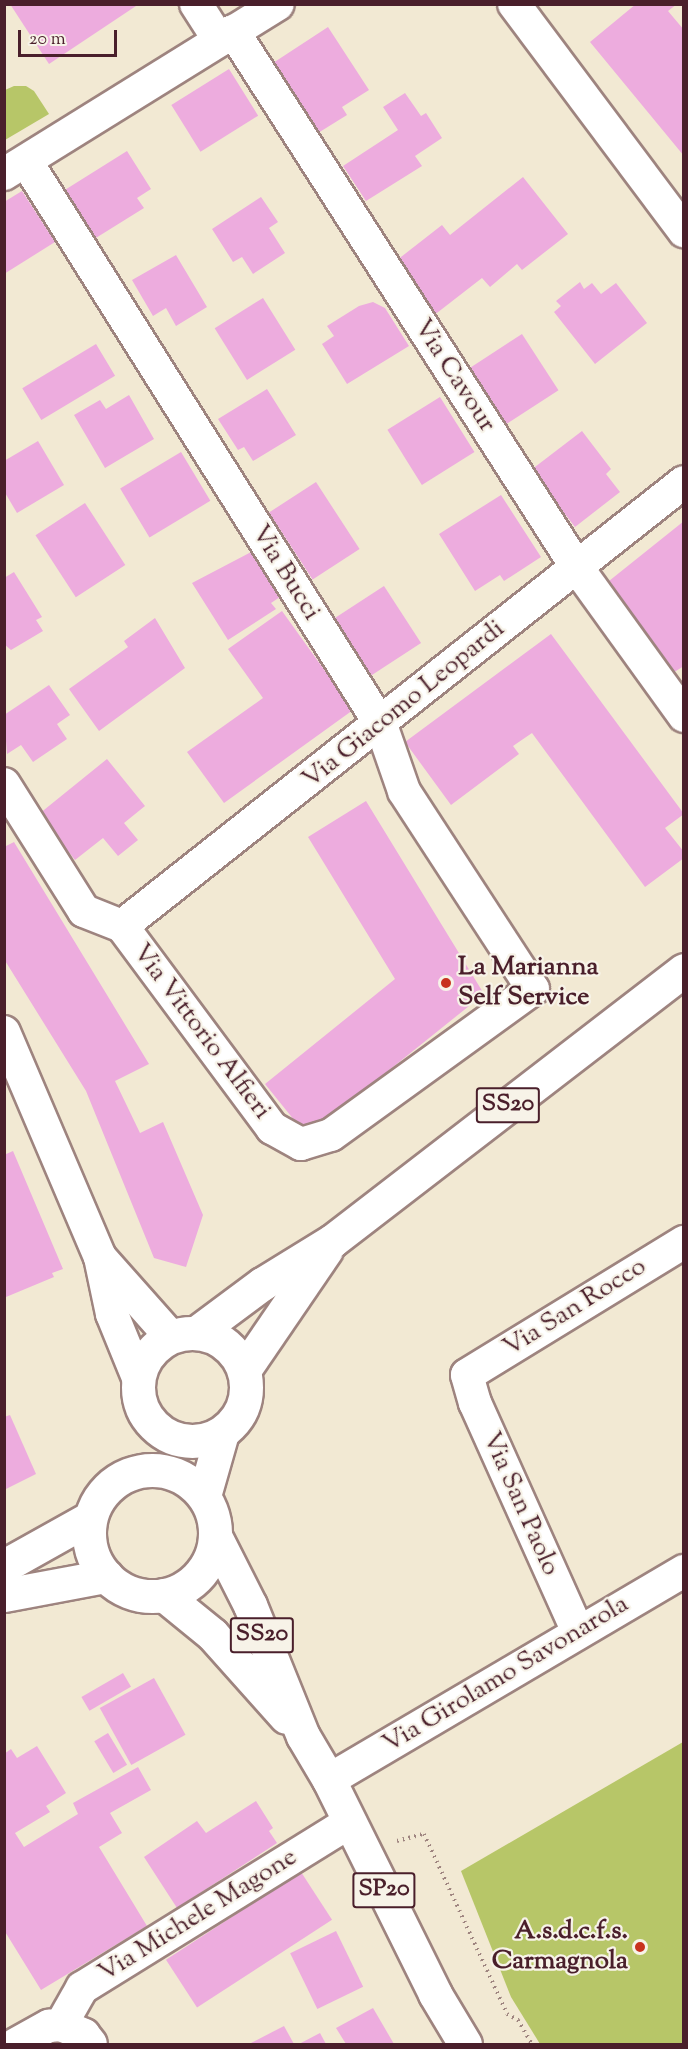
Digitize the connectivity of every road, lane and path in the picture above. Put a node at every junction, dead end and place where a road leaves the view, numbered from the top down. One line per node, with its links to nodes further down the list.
1 (196, 4): 4 (street, Via Cavour)
2 (278, 4): 4 (street)
3 (517, 5): 6 (street)
4 (226, 35): 5 (street); 8 (street, Via Cavour)
5 (15, 168): 10 (street, Via Bucci)
6 (684, 231)
7 (684, 482): 8 (street, Via Giacomo Leopardi)
8 (576, 566): 9 (street, Via Cavour); 10 (street, Via Giacomo Leopardi)
9 (684, 716)
10 (381, 725): 12 (street, Via Giacomo Leopardi); 14 (street, Via Bucci)
11 (4, 784): 12 (street, Via Vittorio Alfieri)
12 (122, 926): 14 (street, Via Vittorio Alfieri)
13 (684, 970): 16 (main road, SS20)
14 (533, 989)
15 (4, 1032): 18 (street)
16 (332, 1241): 19 (main road, SS20); 20 (main road, SS20)
17 (684, 1242): 21 (street, Via San Rocco)
18 (100, 1257): 19 (street); 22 (street)
19 (183, 1335): 20 (main road); 22 (main road)
20 (244, 1370): 24 (main road)
21 (467, 1375): 34 (street, Via San Paolo)
22 (139, 1380): 23 (main road)
23 (145, 1414): 24 (main road); 25 (main road)
24 (222, 1433): 26 (main road)
25 (130, 1473): 26 (main road); 27 (main road)
26 (204, 1496): 28 (main road)
27 (90, 1518): 29 (main road); 31 (main road)
28 (215, 1536): 33 (main road); 35 (main road, SS20)
29 (4, 1566)
30 (684, 1571): 34 (street, Via Girolamo Savonarola)
31 (106, 1576): 32 (main road); 33 (main road)
32 (4, 1595)
33 (164, 1595): 35 (main road)
34 (578, 1632): 36 (street, Via Girolamo Savonarola)
35 (303, 1736): 36 (main road, SP20)
36 (329, 1780): 37 (main road, SP20)
37 (354, 1831): 38 (street, Via Michele Magone); 41 (main road, SP20); 42 (path)
38 (61, 2025): 39 (street); 40 (street)
39 (16, 2044)
40 (91, 2044)
41 (465, 2044)
42 (532, 2044)

